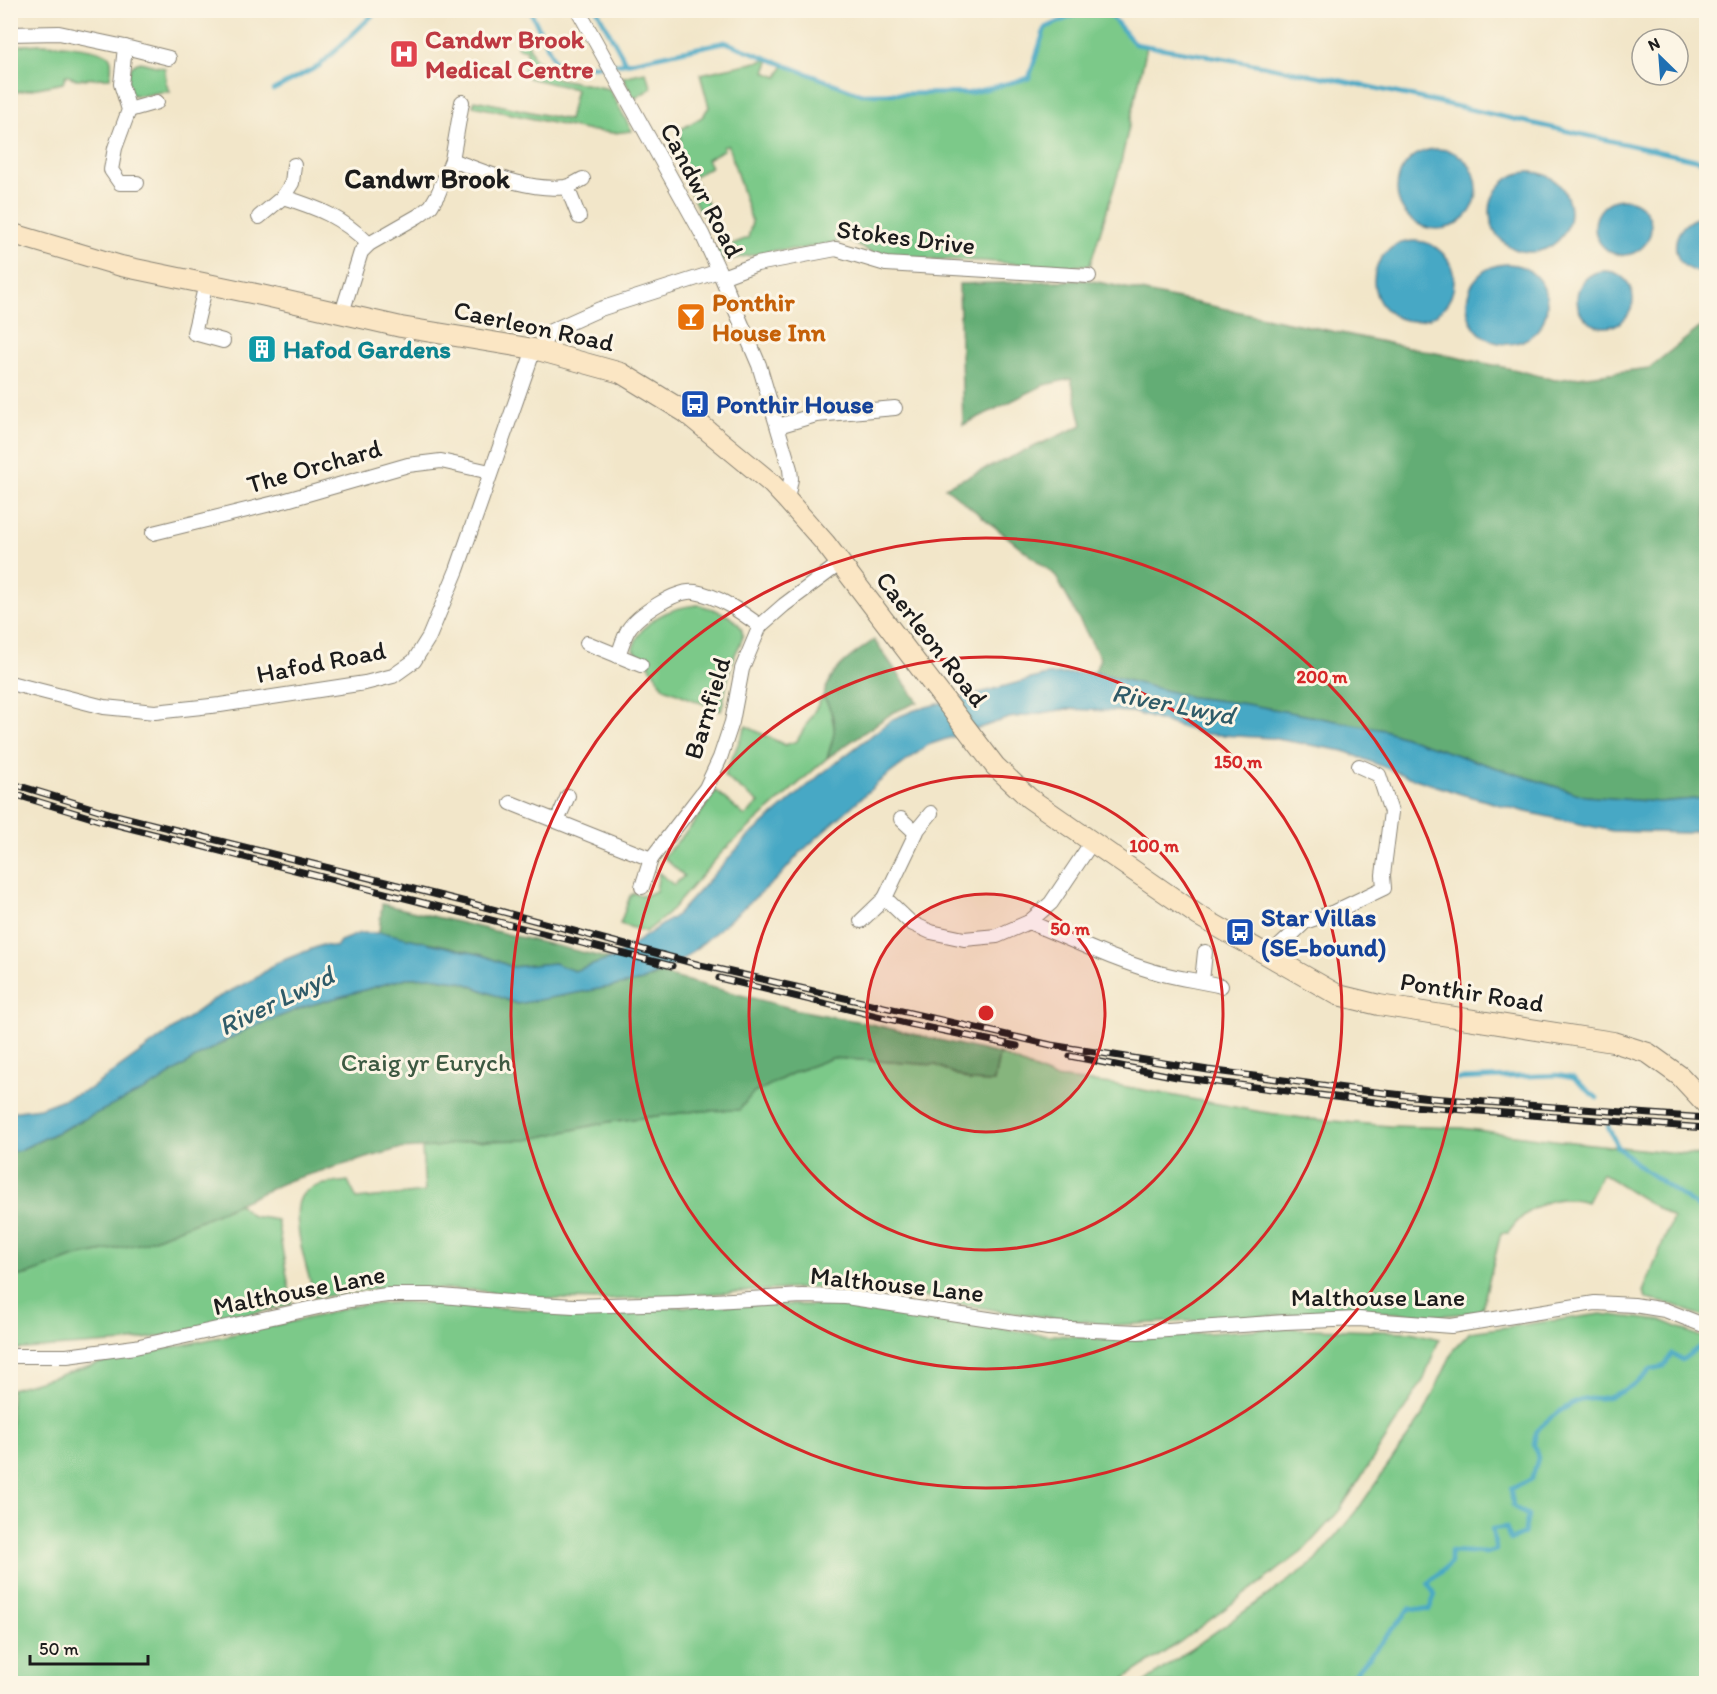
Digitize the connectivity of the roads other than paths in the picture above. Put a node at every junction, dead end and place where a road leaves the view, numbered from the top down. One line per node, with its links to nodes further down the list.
1 (578, 10): 18 (street, Candwr Road)
2 (10, 34): 3 (street)
3 (125, 47): 4 (street); 7 (street)
4 (169, 58)
5 (157, 102): 7 (street)
6 (462, 102): 8 (street)
7 (129, 110): 11 (street)
8 (452, 160): 12 (street); 17 (street)
9 (294, 165): 13 (street)
10 (583, 179): 12 (street)
11 (137, 183)
12 (567, 187): 15 (street)
13 (283, 197): 14 (street); 17 (street)
14 (259, 217)
15 (579, 217)
16 (10, 233): 20 (main road, Caerleon Road)
17 (369, 244): 21 (street)
18 (721, 274): 19 (street, Stokes Drive); 23 (street, Stokes Drive); 25 (street, Candwr Road)
19 (1089, 276)
20 (206, 284): 21 (main road, Caerleon Road); 22 (street)
21 (342, 313): 23 (main road, Caerleon Road)
22 (223, 341)
23 (538, 350): 26 (street, Hafod Road); 27 (main road, Caerleon Road)
24 (895, 408): 25 (street)
25 (778, 426): 27 (street, Candwr Road)
26 (490, 472): 28 (street, The Orchard); 34 (street, Hafod Road)
27 (787, 500): 29 (main road, Caerleon Road)
28 (153, 533)
29 (839, 564): 30 (street, Barnfield); 35 (main road, Caerleon Road)
30 (760, 626): 32 (street); 44 (street, Barnfield)
31 (587, 643): 32 (street)
32 (618, 656): 33 (street)
33 (641, 665)
34 (10, 683)
35 (971, 735): 43 (main road, Ponthir Road)
36 (1359, 766): 50 (street)
37 (568, 796): 41 (street)
38 (511, 803): 41 (street)
39 (931, 813): 42 (street)
40 (901, 819): 42 (street)
41 (557, 821): 44 (street)
42 (916, 833): 46 (street)
43 (1092, 842): 48 (street); 50 (main road, Ponthir Road)
44 (651, 859): 45 (street, Barnfield)
45 (642, 887)
46 (885, 898): 47 (street); 48 (street)
47 (861, 921)
48 (1029, 921): 51 (street)
49 (1205, 952): 51 (street)
50 (1268, 957): 53 (main road, Ponthir Road)
51 (1202, 981): 52 (street)
52 (1221, 986)
53 (1706, 1103)
54 (1707, 1326): 55 (street, Malthouse Lane)
55 (10, 1356)

